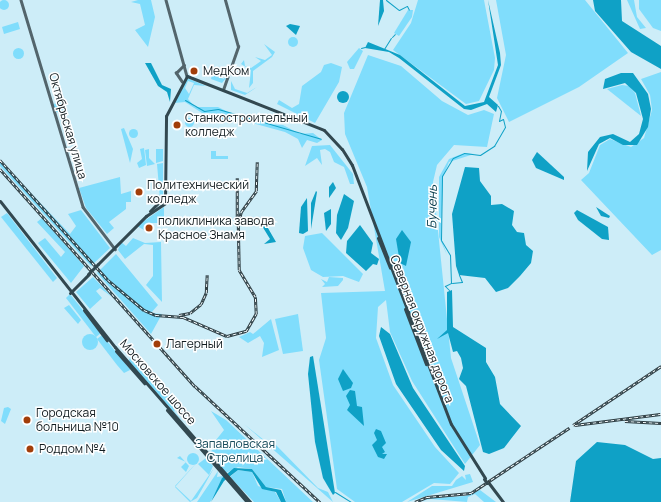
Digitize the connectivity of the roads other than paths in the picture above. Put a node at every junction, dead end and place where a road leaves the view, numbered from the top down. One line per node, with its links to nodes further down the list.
1 (21, 0): 9 (main road, Октябрьская улица)
2 (166, 0): 4 (main road)
3 (225, 0): 7 (main road)
4 (184, 65): 5 (main road); 6 (main road)
5 (187, 76): 6 (main road); 7 (main road)
6 (182, 82): 9 (main road)
7 (223, 90): 12 (main road, Северная окружная дорога, bridge)
8 (0, 202): 10 (main road, Московское шоссе)
9 (115, 248): 10 (main road, bridge)
10 (70, 292): 11 (main road, Московское шоссе)
11 (249, 502)
12 (502, 502)

